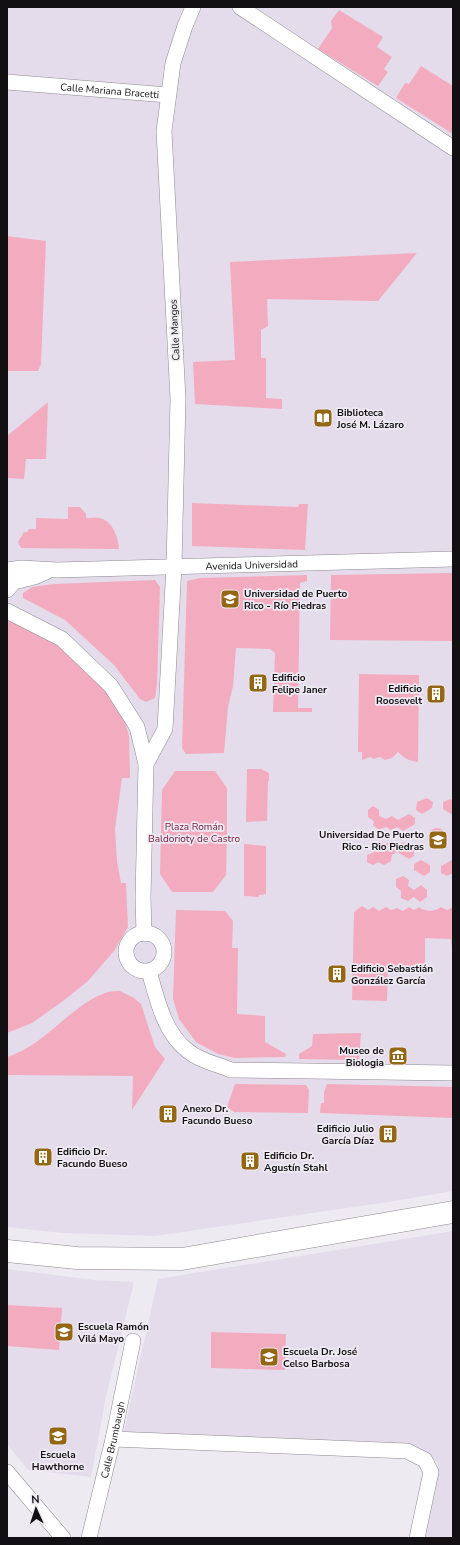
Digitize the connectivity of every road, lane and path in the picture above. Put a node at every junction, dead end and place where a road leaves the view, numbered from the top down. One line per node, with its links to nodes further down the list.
1 (193, 7): 4 (street, Calle Mariana Bracetti)
2 (240, 7): 5 (street)
3 (7, 82): 4 (street, Calle Mariana Bracetti)
4 (168, 95): 7 (street, Calle Mangos)
5 (453, 148)
6 (453, 559): 7 (street, Avenida Universidad)
7 (174, 566): 9 (street, Avenida Universidad); 12 (street, Calle Mangos)
8 (7, 570): 9 (street, Avenida Universidad)
9 (51, 570): 10 (street, Avenida Universidad)
10 (7, 590)
11 (7, 611): 12 (street)
12 (146, 764): 13 (street)
13 (144, 934): 14 (street); 14 (street)
14 (149, 971): 15 (street)
15 (453, 1073)
16 (453, 1212): 17 (street)
17 (7, 1251)
18 (133, 1341): 19 (street, Calle Brumbaugh)
19 (113, 1439): 22 (street, Calle Brumbaugh); 23 (street)
20 (7, 1472): 21 (street)
21 (63, 1538)
22 (89, 1538)
23 (416, 1538)

